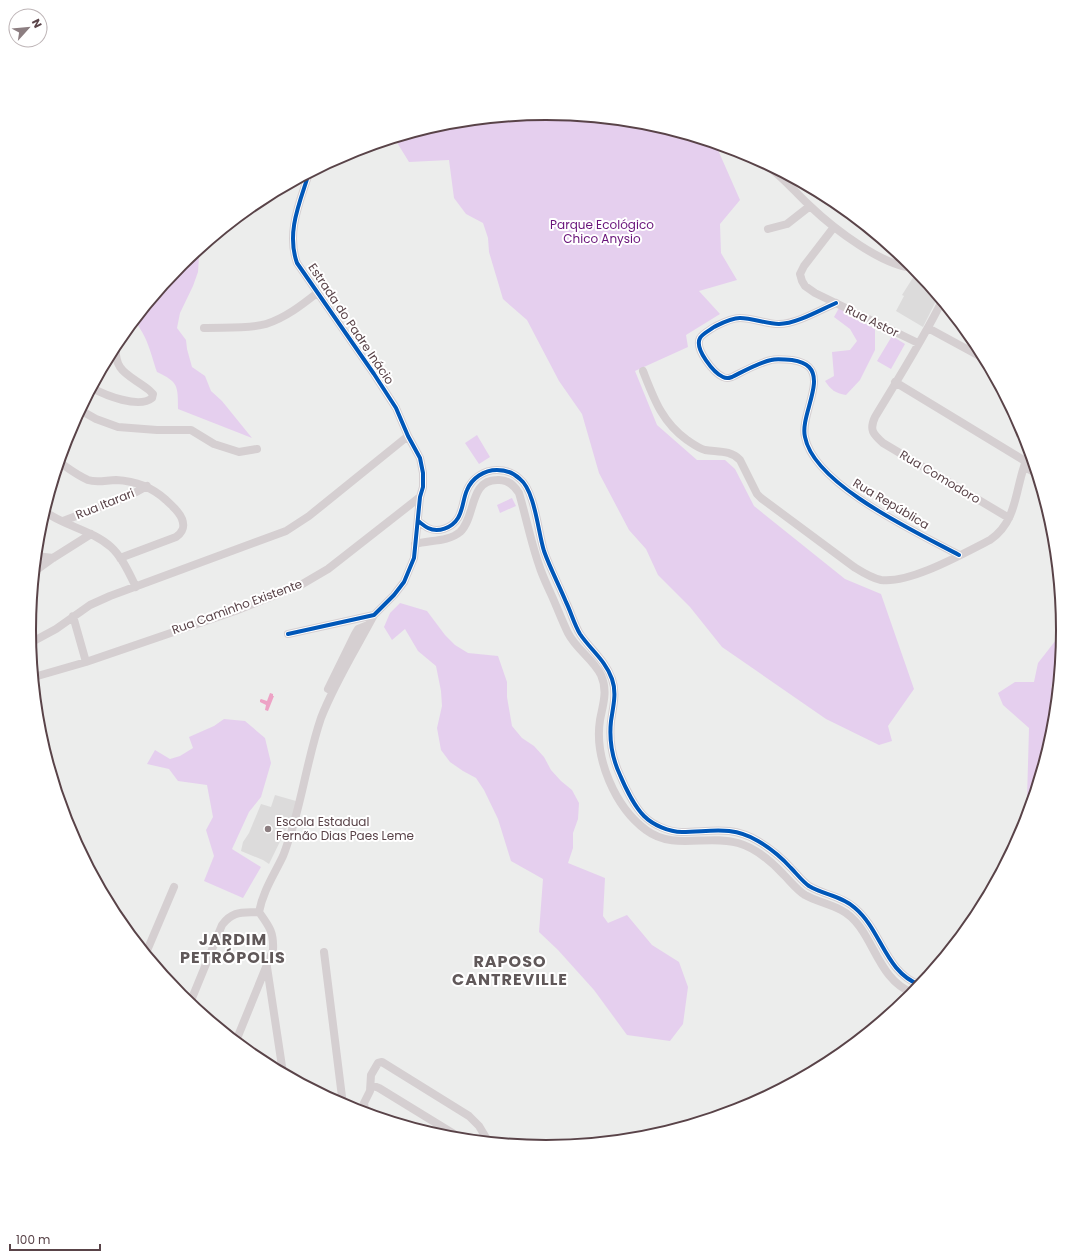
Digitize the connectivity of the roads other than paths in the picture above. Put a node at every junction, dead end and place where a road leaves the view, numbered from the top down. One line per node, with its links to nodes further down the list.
1 (784, 179): 3 (street)
2 (307, 180): 7 (street, Estrada do Padre Inácio)
3 (810, 206): 4 (street); 5 (street)
4 (834, 227): 6 (street); 8 (street, Rua Astor)
5 (768, 229)
6 (901, 264)
7 (317, 293): 10 (street); 19 (street, Estrada do Padre Inácio)
8 (836, 303): 12 (street, Rua Astor); 36 (street, Rua República)
9 (939, 306): 11 (street)
10 (204, 328)
11 (928, 328): 12 (street); 13 (street)
12 (918, 344): 16 (street)
13 (974, 353)
14 (116, 356): 17 (street)
15 (643, 371): 36 (street)
16 (896, 382): 21 (street); 29 (street, Rua Comodoro)
17 (96, 390)
18 (85, 413): 20 (street)
19 (408, 436): 27 (street, Estrada do Padre Inácio); 41 (street)
20 (257, 449)
21 (1026, 459)
22 (1027, 462): 29 (street)
23 (63, 465): 26 (street)
24 (482, 473): 25 (street); 32 (street); 44 (street)
25 (487, 482): 34 (street); 45 (street)
26 (147, 486): 31 (street, Rua Itarari); 39 (street)
27 (420, 497): 30 (street, Estrada do Padre Inácio); 49 (street, Rua Caminho Existente)
28 (50, 514): 31 (street)
29 (1009, 518): 36 (street)
30 (418, 521): 32 (street); 35 (street, Estrada do Padre Inácio)
31 (63, 522): 33 (street)
32 (427, 528): 34 (street)
33 (91, 534): 38 (street); 39 (street)
34 (426, 541): 35 (street)
35 (415, 544): 42 (street, Estrada do Padre Inácio)
36 (959, 555)
37 (41, 557): 38 (street)
38 (53, 558): 40 (street)
39 (120, 558): 41 (street)
40 (40, 568)
41 (136, 587): 43 (street)
42 (374, 615): 46 (street, Estrada do Padre Inácio); 47 (street)
43 (73, 616): 48 (street); 49 (street)
44 (573, 618): 45 (street); 52 (street)
45 (563, 622): 53 (street)
46 (368, 625): 51 (street); 57 (street, Estrada do Padre Inácio)
47 (288, 634)
48 (36, 640)
49 (86, 662): 50 (street, Rua Caminho Existente)
50 (38, 676)
51 (328, 689)
52 (644, 816): 53 (street); 54 (street)
53 (638, 824): 55 (street)
54 (742, 834): 55 (street); 61 (street)
55 (739, 843): 62 (street)
56 (174, 887): 58 (street)
57 (259, 912): 60 (street); 63 (street)
58 (148, 948)
59 (324, 952): 67 (street)
60 (266, 965): 64 (street); 65 (street)
61 (915, 982)
62 (907, 991)
63 (192, 997)
64 (238, 1036)
65 (282, 1066)
66 (371, 1085): 68 (street); 69 (street); 70 (street)
67 (342, 1097)
68 (366, 1107)
69 (448, 1130)
70 (485, 1137)

